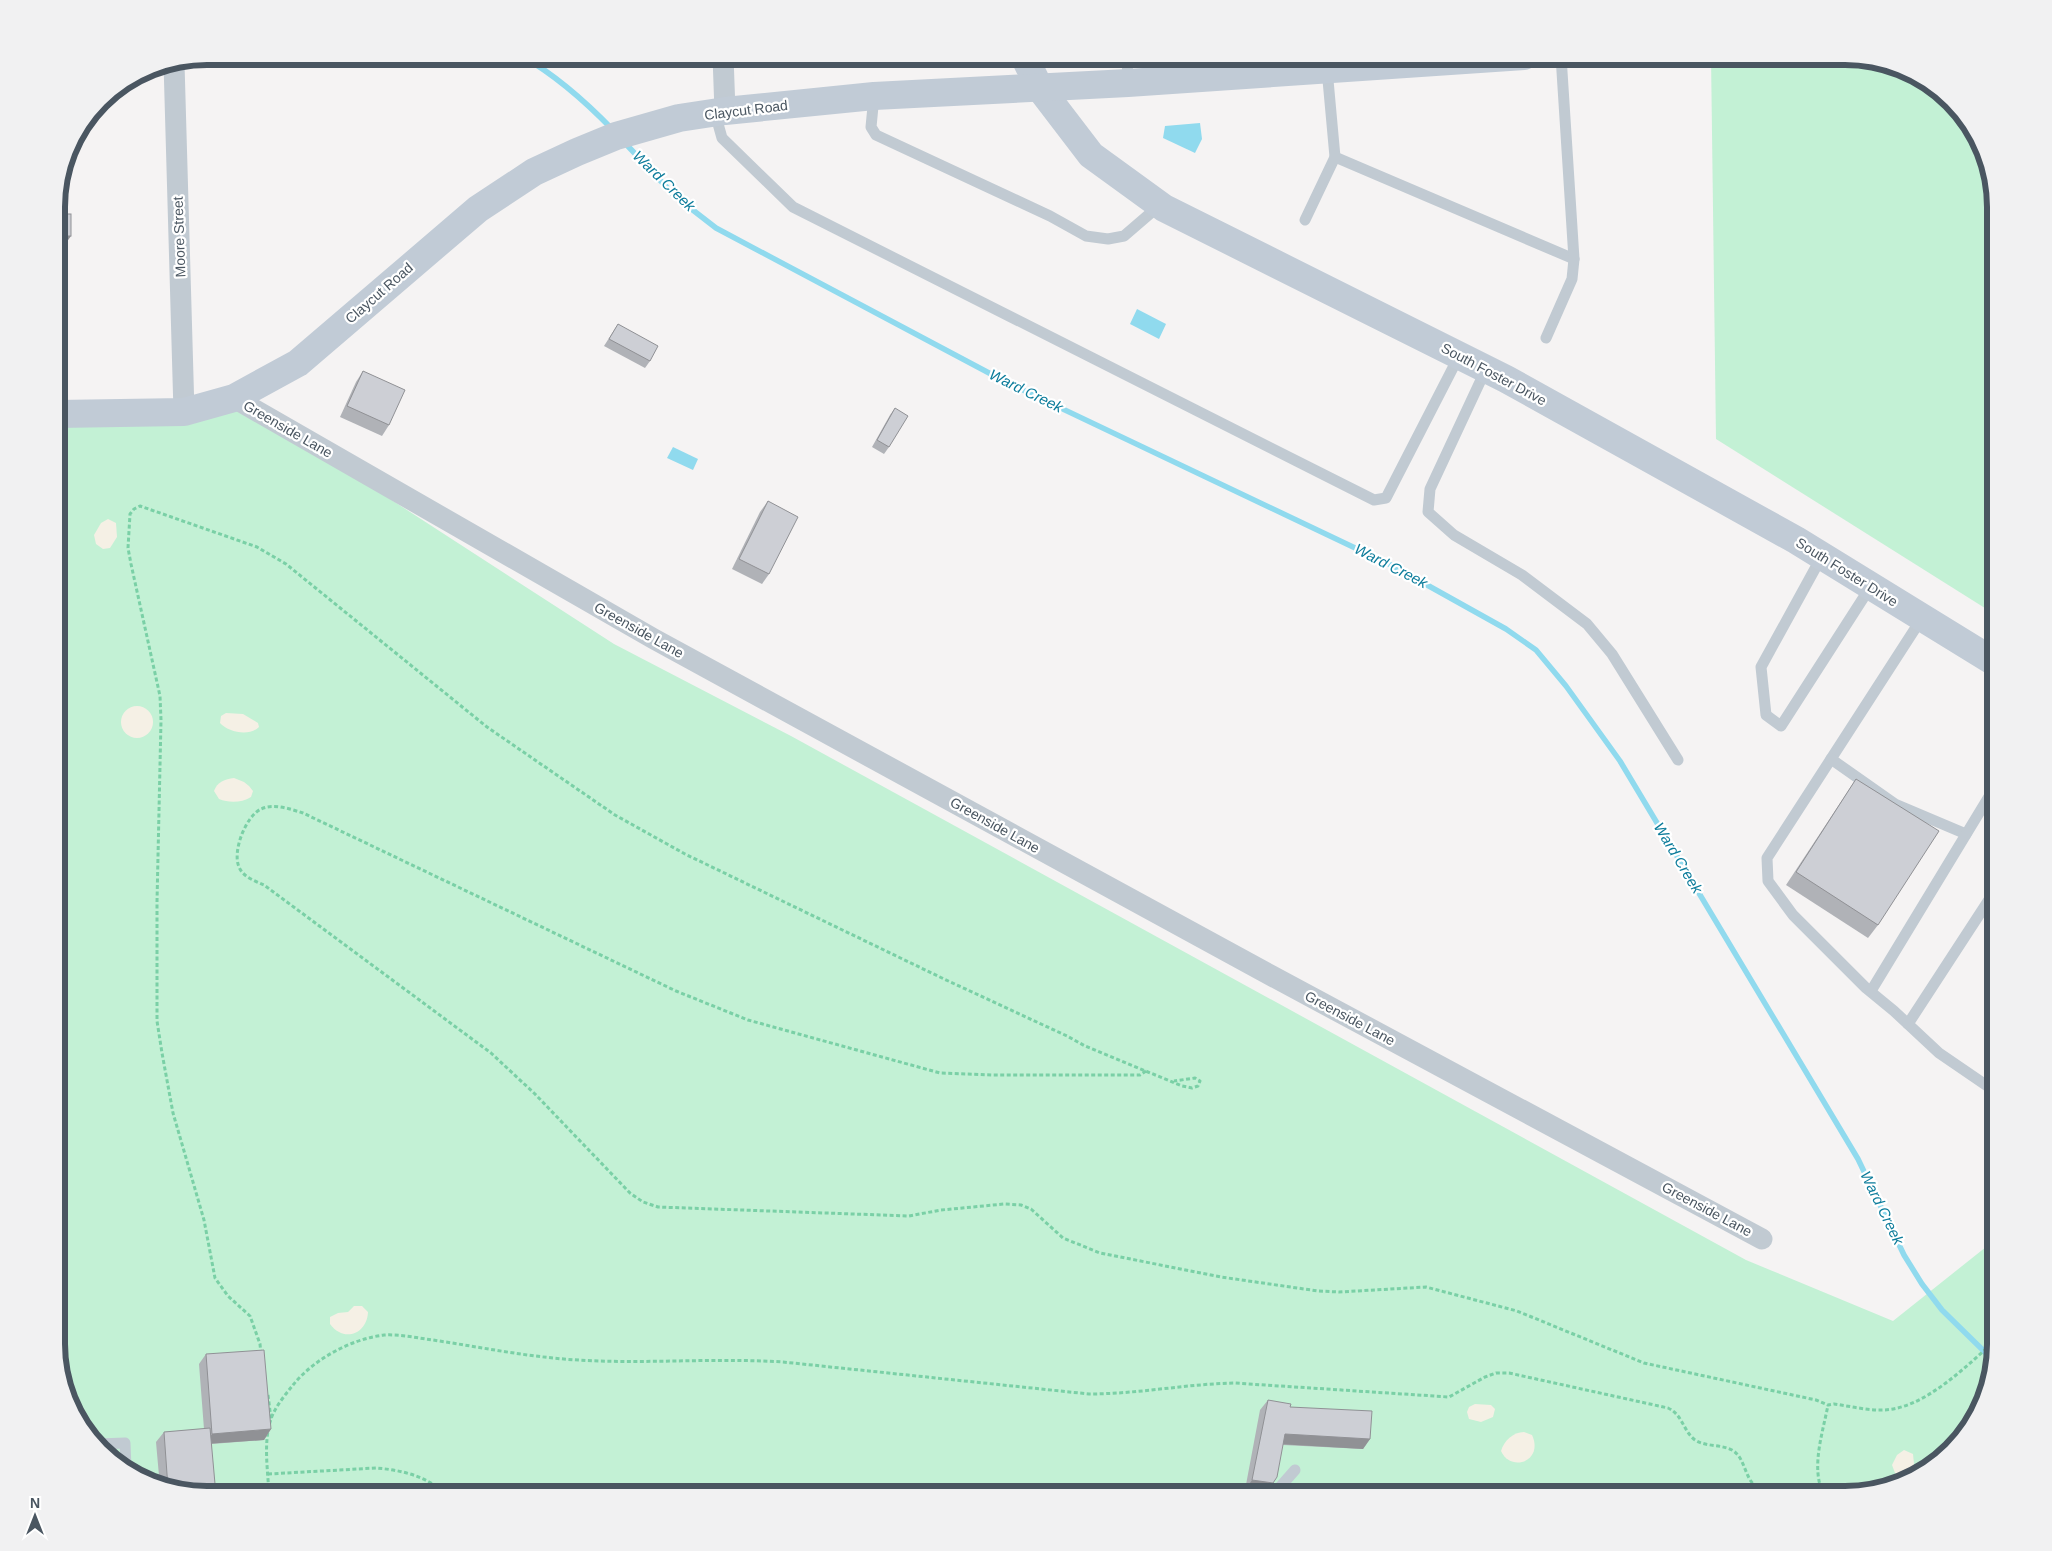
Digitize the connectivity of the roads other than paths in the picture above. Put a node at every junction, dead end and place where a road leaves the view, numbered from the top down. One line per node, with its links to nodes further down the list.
1 (723, 65): 11 (street)
2 (1028, 65): 9 (street, South Foster Drive)
3 (1267, 65): 7 (street, Claycut Road); 8 (street, Claycut Road)
4 (1388, 65): 8 (street, Claycut Road)
5 (1562, 65): 15 (lane)
6 (174, 69): 20 (street, Moore Street)
7 (1128, 69): 9 (street, Claycut Road)
8 (1327, 69): 12 (lane)
9 (1039, 87): 10 (street, Claycut Road); 13 (street, South Foster Drive)
10 (874, 96): 11 (street, Claycut Road); 13 (lane)
11 (720, 112): 17 (lane); 19 (street, Claycut Road)
12 (1335, 157): 14 (lane); 15 (lane)
13 (1160, 205): 17 (street, South Foster Drive)
14 (1306, 220)
15 (1574, 259): 16 (lane)
16 (1546, 338)
17 (1459, 356): 18 (street, South Foster Drive)
18 (1486, 369): 22 (street, South Foster Drive); 27 (lane)
19 (234, 398): 20 (street, Claycut Road); 34 (street, Greenside Lane)
20 (184, 412): 21 (street, Claycut Road)
21 (65, 414)
22 (1822, 556): 23 (street, South Foster Drive); 23 (lane)
23 (1871, 586): 24 (street, South Foster Drive)
24 (1922, 618): 25 (street, South Foster Drive); 26 (lane)
25 (1987, 658)
26 (1831, 759): 29 (lane); 31 (lane)
27 (1678, 760)
28 (1987, 800): 29 (lane)
29 (1966, 834): 31 (lane)
30 (1987, 903): 32 (lane)
31 (1871, 991): 32 (lane)
32 (1908, 1024): 33 (lane)
33 (1987, 1086)
34 (1762, 1239)
35 (106, 1444): 36 (lane)
36 (126, 1460)
37 (1295, 1470): 38 (lane)
38 (1281, 1486)

